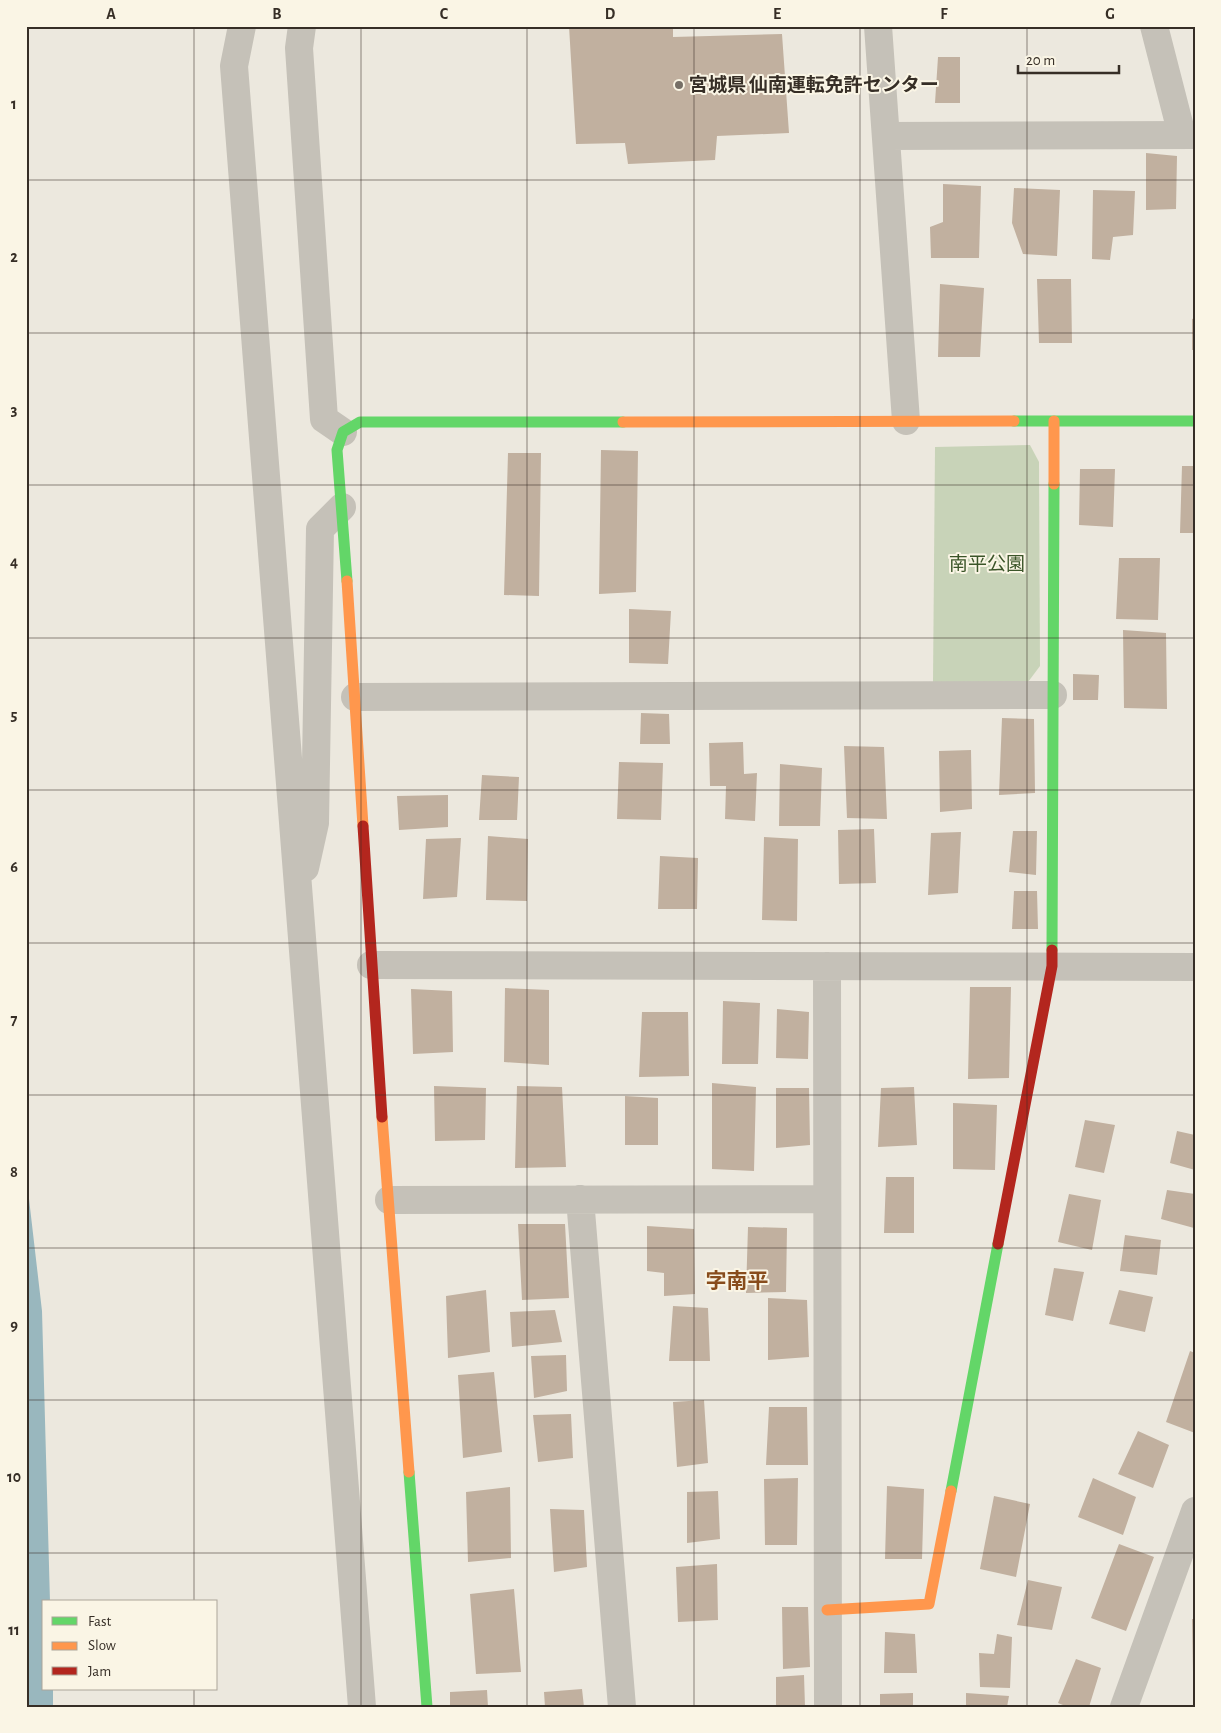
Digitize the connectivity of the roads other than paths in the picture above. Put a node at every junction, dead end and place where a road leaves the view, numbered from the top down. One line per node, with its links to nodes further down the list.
1 (242, 26): 14 (street)
2 (302, 26): 10 (street)
3 (878, 26): 6 (street)
4 (1154, 26): 5 (street)
5 (1188, 135): 6 (street)
6 (886, 136): 9 (street)
7 (1054, 421): 8 (street); 9 (street); 12 (street)
8 (1195, 421)
9 (906, 422): 10 (street)
10 (343, 432): 11 (street)
11 (342, 507): 13 (street); 14 (street)
12 (1053, 695): 13 (street); 17 (street)
13 (355, 697): 15 (street)
14 (299, 898): 25 (street)
15 (371, 964): 16 (street); 21 (street)
16 (827, 966): 17 (street); 20 (street)
17 (1052, 966): 18 (street); 24 (street)
18 (1195, 967)
19 (580, 1199): 20 (street); 21 (street); 27 (street)
20 (827, 1199): 24 (street)
21 (389, 1200): 26 (street)
22 (1195, 1510): 23 (street)
23 (1186, 1555): 29 (street)
24 (828, 1610): 28 (street)
25 (362, 1707)
26 (428, 1707)
27 (622, 1707)
28 (828, 1707)
29 (1124, 1707)

